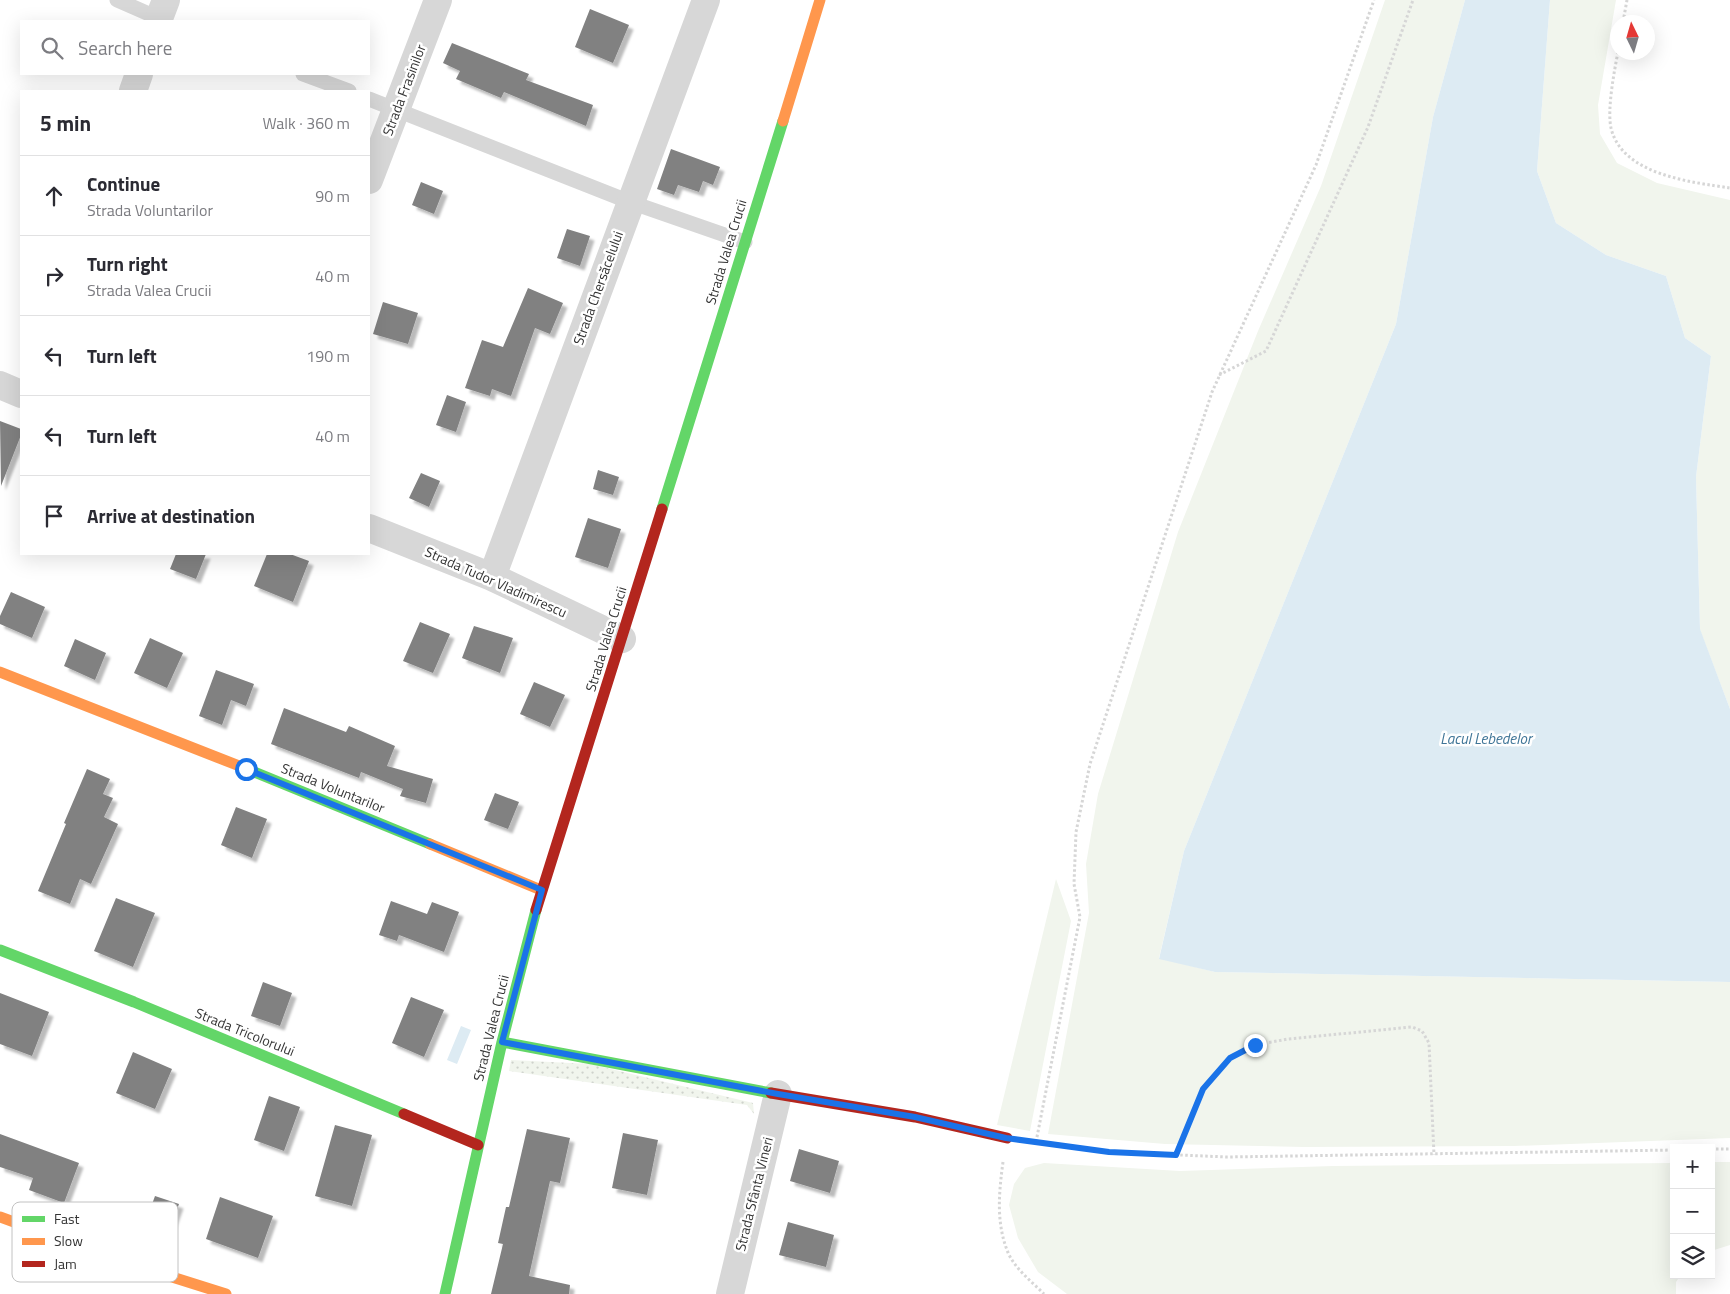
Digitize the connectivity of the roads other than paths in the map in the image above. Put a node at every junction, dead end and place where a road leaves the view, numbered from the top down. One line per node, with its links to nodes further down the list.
1 (117, 0): 5 (lane)
2 (438, 0): 11 (street, Strada Frasinilor)
3 (706, 0): 13 (street, Strada Chersăcelului)
4 (820, 0): 14 (street, Strada Valea Crucii)
5 (162, 15)
6 (139, 75): 8 (street)
7 (306, 75): 9 (lane)
8 (133, 90)
9 (346, 90)
10 (370, 99): 11 (lane)
11 (397, 110): 12 (street, Strada Frasinilor); 13 (lane)
12 (370, 178)
13 (630, 202): 14 (lane); 18 (street, Strada Chersăcelului)
14 (745, 242): 19 (street, Strada Valea Crucii)
15 (0, 385): 16 (street)
16 (20, 394)
17 (370, 528): 18 (street, Strada Tudor Vladimirescu)
18 (492, 577): 19 (street, Strada Tudor Vladimirescu)
19 (622, 639): 21 (street, Strada Valea Crucii)
20 (0, 672): 21 (street, Strada Voluntarilor)
21 (542, 890): 23 (street, Strada Valea Crucii)
22 (0, 950): 26 (street, Strada Tricolorului)
23 (502, 1042): 24 (street); 26 (street, Strada Valea Crucii)
24 (778, 1094): 25 (street); 32 (street, Strada Sfânta Vineri)
25 (1006, 1138)
26 (478, 1145): 31 (street, Strada Valea Crucii)
27 (0, 1218): 28 (street)
28 (12, 1222)
29 (178, 1279): 30 (street)
30 (226, 1294)
31 (445, 1294)
32 (730, 1294)

